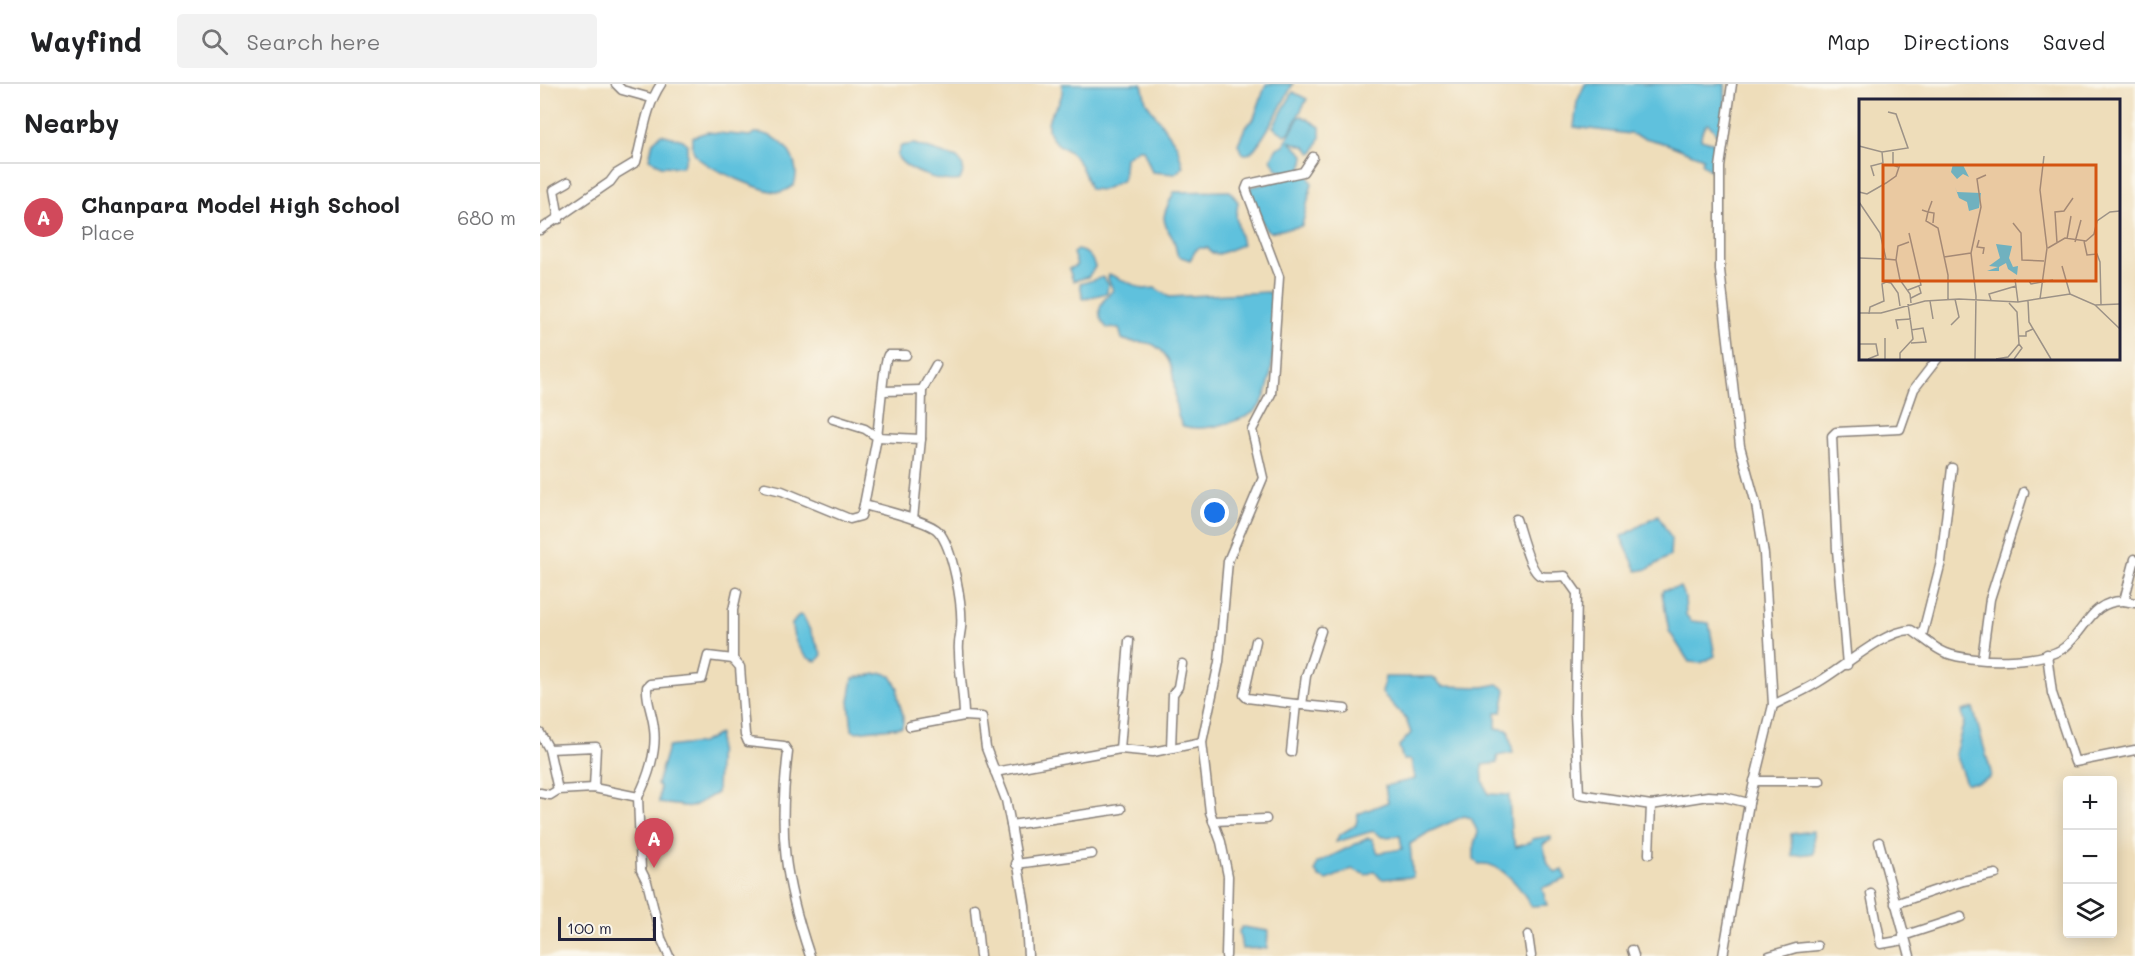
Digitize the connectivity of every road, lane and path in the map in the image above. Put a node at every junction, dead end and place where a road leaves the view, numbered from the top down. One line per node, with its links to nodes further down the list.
1 (616, 84): 4 (street)
2 (661, 84): 4 (street)
3 (1732, 84): 37 (street)
4 (651, 98): 7 (street)
5 (1313, 157): 42 (street)
6 (568, 182): 7 (street)
7 (559, 219): 8 (street)
8 (540, 230)
9 (906, 355): 13 (street)
10 (1936, 360): 35 (street)
11 (936, 365): 12 (street)
12 (922, 390): 13 (street); 16 (street)
13 (884, 391): 15 (street)
14 (833, 419): 15 (street)
15 (877, 437): 16 (street); 20 (street)
16 (921, 439): 21 (street)
17 (1952, 468): 28 (street)
18 (765, 487): 20 (street)
19 (2024, 492): 33 (street)
20 (864, 505): 21 (street)
21 (914, 519): 39 (street)
22 (1516, 519): 56 (street)
23 (2135, 559): 25 (street)
24 (737, 592): 32 (street)
25 (2124, 601): 26 (street); 31 (street)
26 (2135, 603)
27 (1321, 631): 36 (street)
28 (1922, 636): 33 (street); 35 (street)
29 (1129, 641): 45 (street)
30 (1256, 641): 36 (street)
31 (2047, 654): 33 (street); 46 (street)
32 (733, 659): 54 (street); 74 (street)
33 (1983, 659)
34 (1182, 664): 43 (street)
35 (1847, 664): 37 (street)
36 (1299, 704): 38 (street); 47 (street)
37 (1773, 705): 49 (street)
38 (1345, 709)
39 (964, 716): 40 (street); 48 (street)
40 (910, 726)
41 (540, 733): 44 (street)
42 (1202, 742): 43 (street); 59 (street)
43 (1171, 748): 45 (street)
44 (549, 749): 51 (street); 52 (street)
45 (1120, 749): 48 (street)
46 (2135, 750)
47 (1291, 752)
48 (995, 772): 60 (street)
49 (1754, 781): 50 (street); 55 (street)
50 (1820, 781)
51 (594, 788): 52 (street); 54 (street)
52 (558, 790): 53 (street)
53 (540, 793)
54 (638, 797): 73 (street)
55 (1749, 804): 56 (street); 79 (street)
56 (1651, 805): 63 (street)
57 (1121, 809): 60 (street)
58 (1266, 819): 59 (street)
59 (1213, 821): 77 (street)
60 (1011, 825): 64 (street)
61 (1879, 842): 67 (street)
62 (1092, 854): 64 (street)
63 (1649, 854)
64 (1016, 864): 76 (street)
65 (1996, 874): 67 (street)
66 (1871, 894): 71 (street)
67 (1895, 904): 71 (street)
68 (975, 908): 75 (street)
69 (1961, 917): 71 (street)
70 (1528, 934): 78 (street)
71 (1904, 938): 81 (street)
72 (1816, 946): 80 (street)
73 (669, 956)
74 (810, 956)
75 (980, 956)
76 (1028, 956)
77 (1226, 956)
78 (1531, 956)
79 (1723, 956)
80 (1769, 956)
81 (1910, 956)

